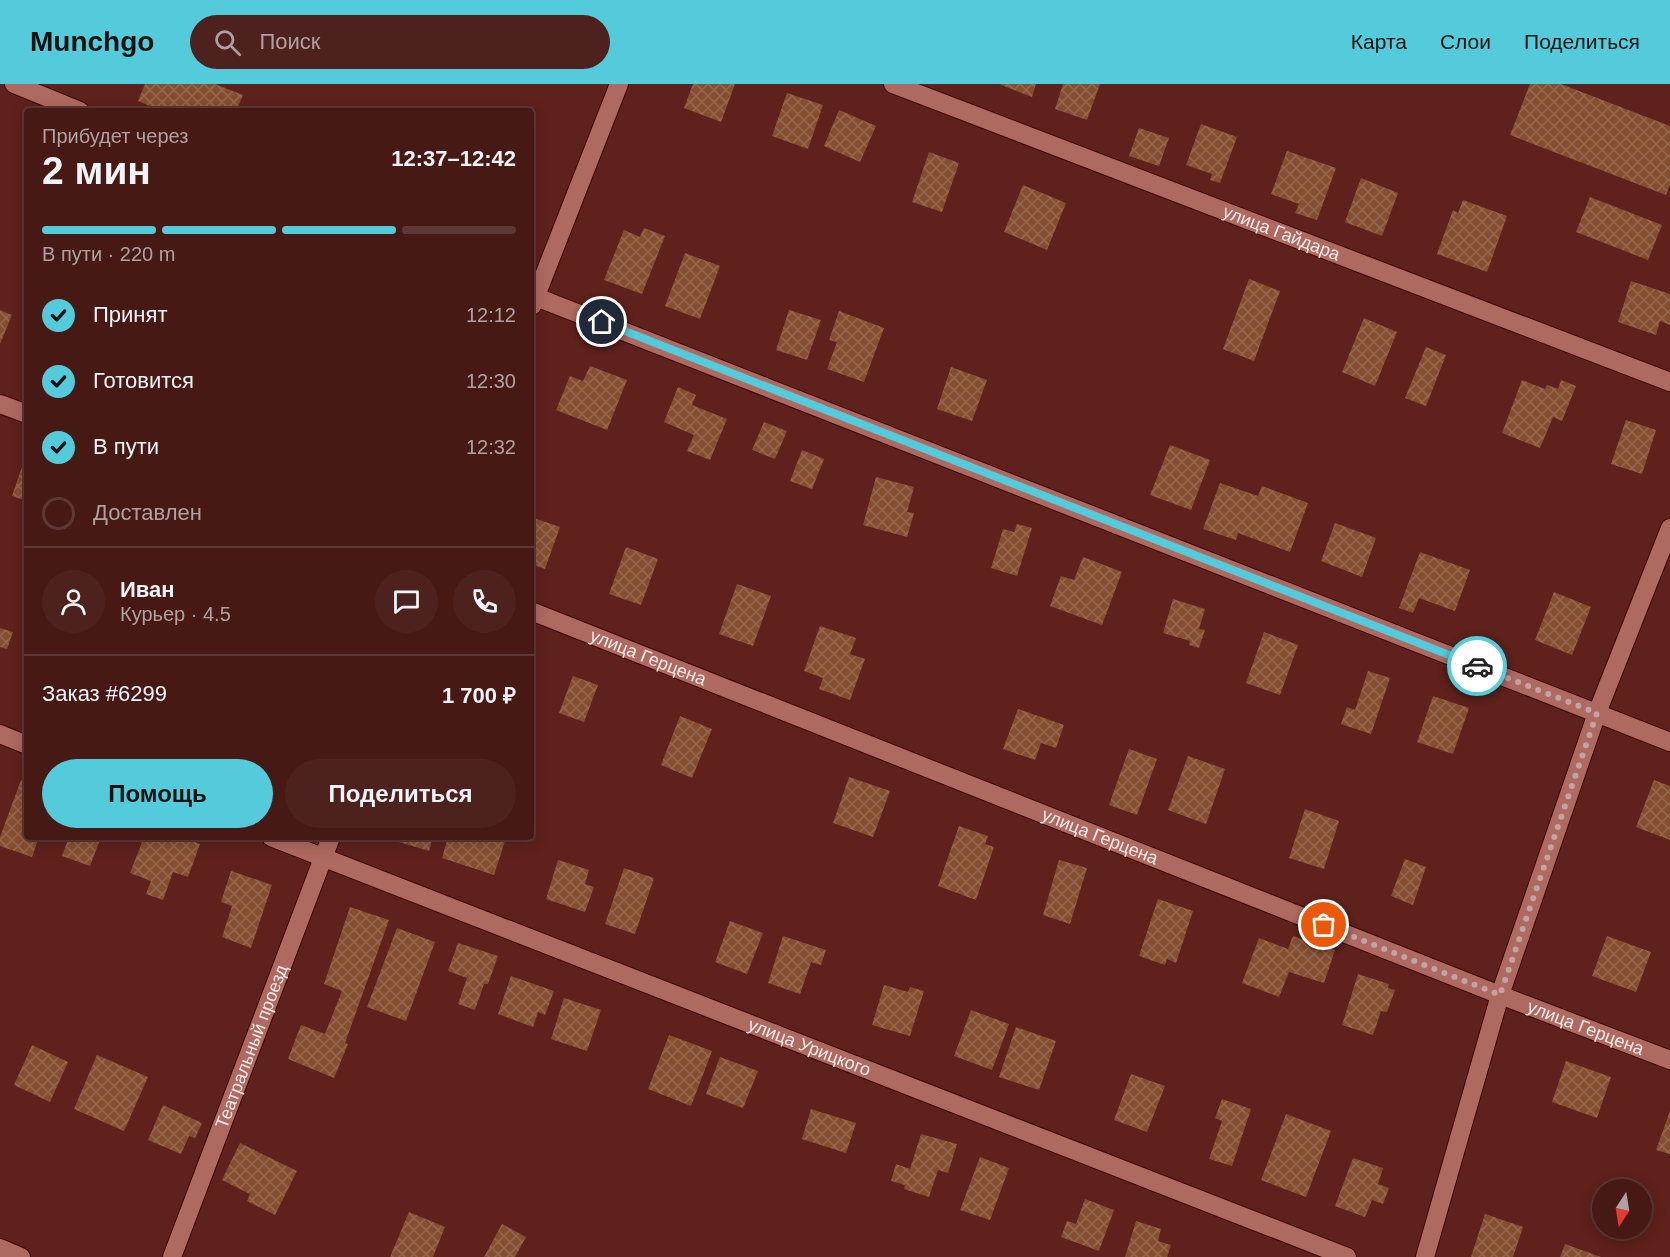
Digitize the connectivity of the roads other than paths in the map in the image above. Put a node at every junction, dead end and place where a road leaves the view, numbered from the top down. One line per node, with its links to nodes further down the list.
1 (14, 84): 4 (street)
2 (619, 84): 5 (street)
3 (893, 84): 7 (street, улица Гайдара)
4 (73, 108)
5 (534, 295)
6 (534, 301): 12 (street)
7 (1670, 382)
8 (0, 404): 9 (street)
9 (24, 413)
10 (1670, 528): 12 (street)
11 (534, 612): 19 (street, улица Герцена)
12 (1597, 713): 14 (street); 19 (street)
13 (0, 734): 15 (street)
14 (1670, 742)
15 (24, 744)
16 (279, 840): 18 (street, улица Урицкого)
17 (330, 840): 18 (street, Театральный проезд)
18 (324, 857): 23 (street, Театральный проезд); 24 (street, улица Урицкого)
19 (1500, 995): 20 (street, улица Герцена); 25 (street)
20 (1670, 1060)
21 (0, 1248): 22 (street)
22 (21, 1257)
23 (172, 1257)
24 (1347, 1257)
25 (1425, 1257)

